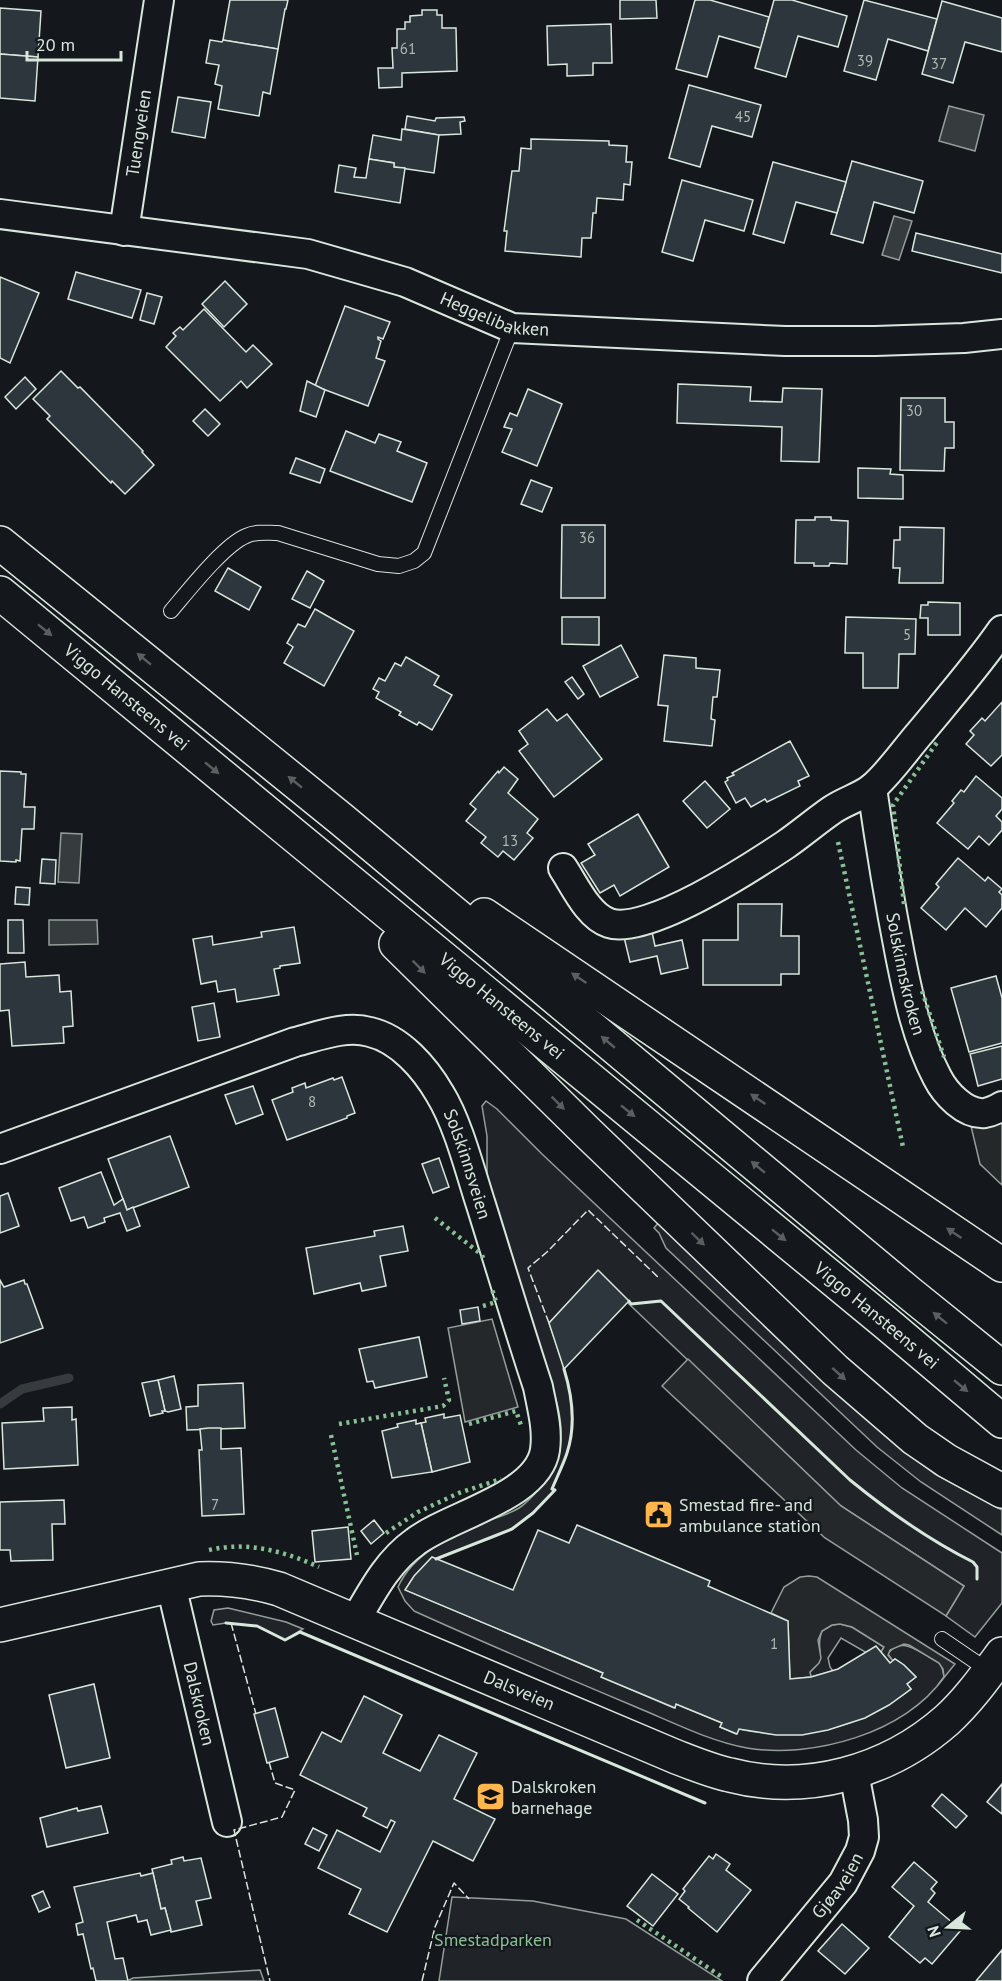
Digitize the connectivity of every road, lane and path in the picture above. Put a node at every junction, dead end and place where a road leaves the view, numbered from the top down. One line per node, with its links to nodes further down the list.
1 (159, 0): 3 (street, Tuengveien)
2 (0, 214): 3 (street, Heggelibakken)
3 (124, 231): 4 (street, Heggelibakken)
4 (512, 328): 5 (street, Heggelibakken); 8 (lane)
5 (1002, 334)
6 (0, 543): 12 (main road, one-way to 6)
7 (0, 593): 11 (main road, Viggo Hansteens vei, one-way to 11)
8 (171, 611)
9 (1002, 630): 10 (street)
10 (872, 788): 13 (street); 14 (street, Solskinnskroken)
11 (243, 793): 18 (main road, Viggo Hansteens vei, one-way to 18); 19 (main road, one-way to 19)
12 (341, 819): 16 (main road, one-way to 12); 17 (main road, one-way to 12)
13 (563, 868)
14 (1002, 1106)
15 (0, 1149): 21 (street, Solskinnsveien)
16 (1002, 1265)
17 (1002, 1368)
18 (1002, 1421)
19 (1002, 1491)
20 (171, 1585): 21 (main road, Dalsveien); 22 (main road, Dalsveien); 26 (street, Dalskroken)
21 (355, 1621): 25 (main road, Dalsveien)
22 (0, 1625)
23 (942, 1639): 24 (lane)
24 (996, 1662): 25 (main road, Dalsveien)
25 (854, 1773): 27 (street, Gjøaveien)
26 (227, 1822)
27 (762, 1981)

